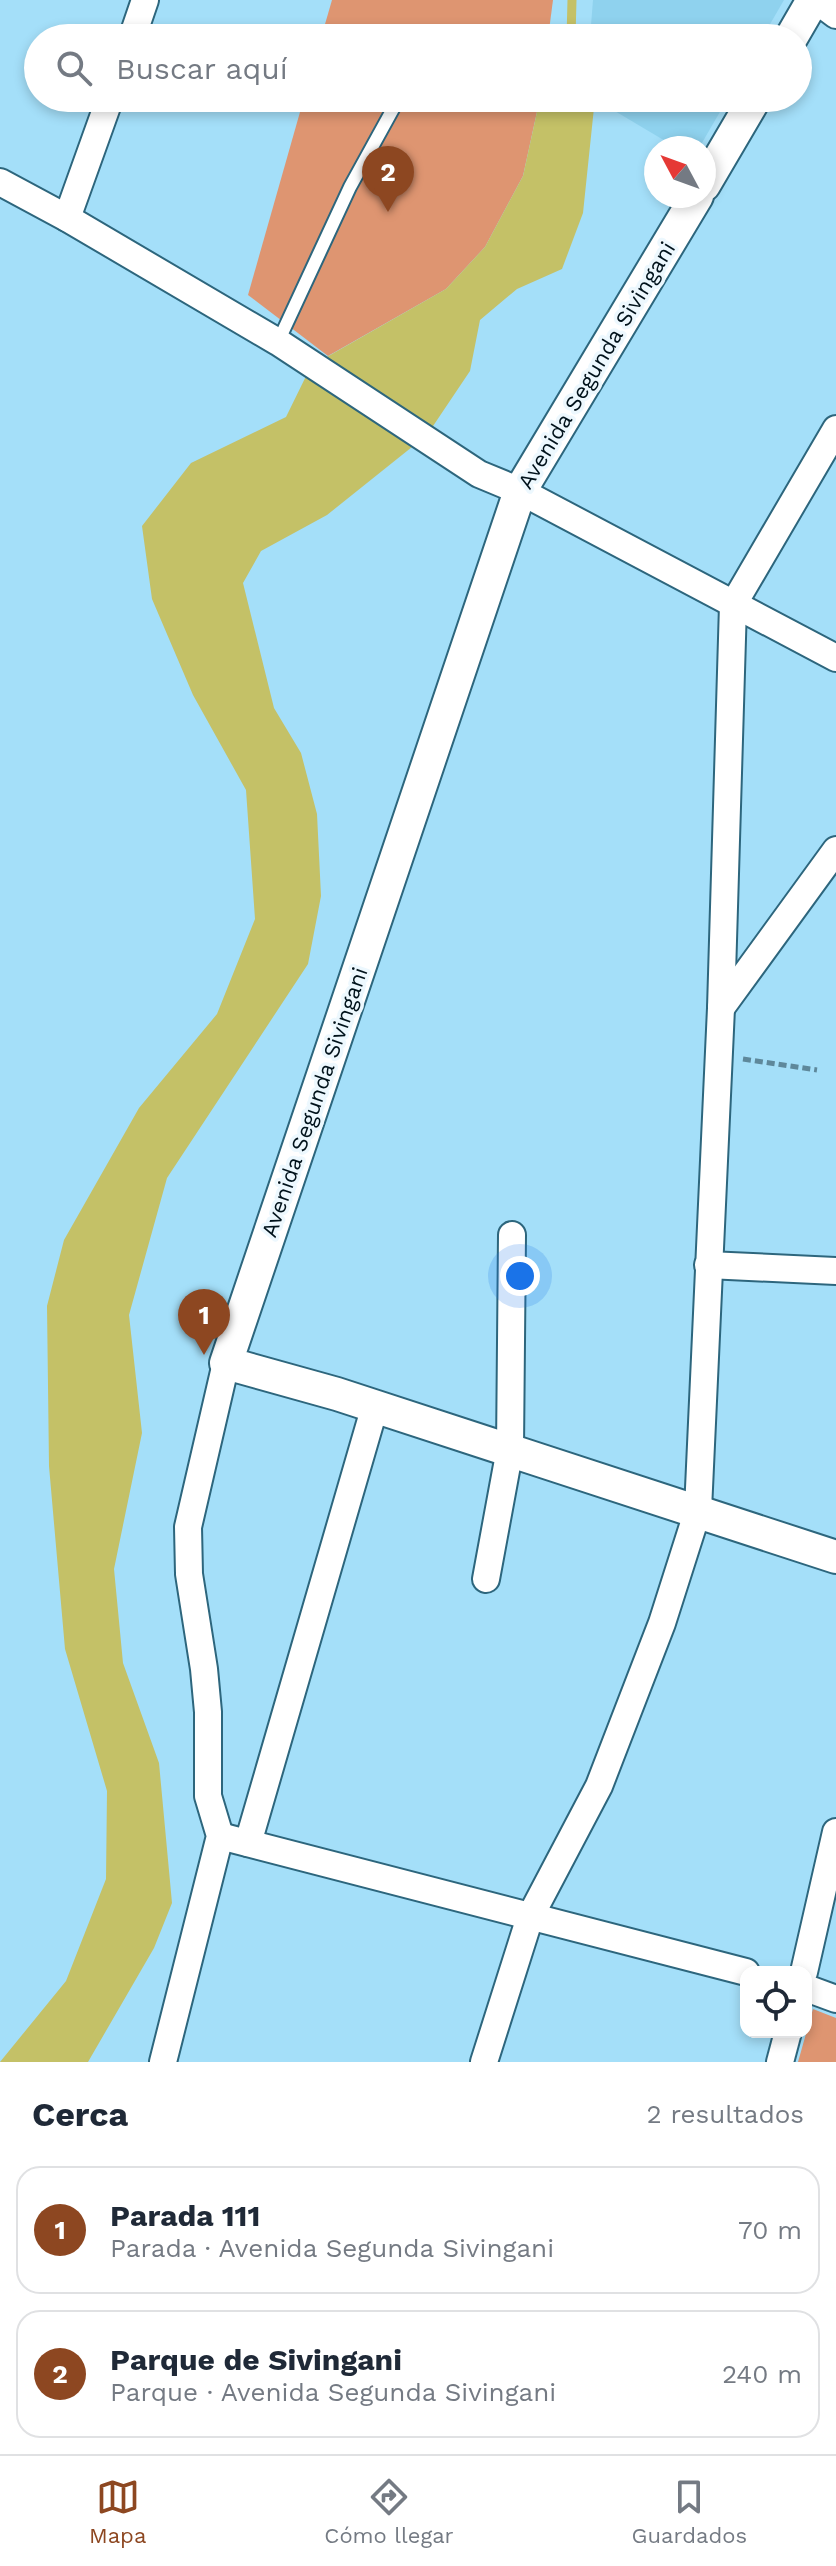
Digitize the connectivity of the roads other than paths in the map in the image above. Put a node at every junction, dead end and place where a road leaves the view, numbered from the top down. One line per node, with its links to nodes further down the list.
1 (145, 0): 4 (street)
2 (815, 0): 3 (street); 5 (street)
3 (836, 15)
4 (137, 24)
5 (800, 24)
6 (105, 112): 12 (street)
7 (391, 112): 13 (lane)
8 (747, 112): 9 (street)
9 (716, 165)
10 (0, 182): 12 (street)
11 (690, 208): 15 (street, Avenida Segunda Sivingani)
12 (67, 218): 13 (street)
13 (278, 342): 15 (street)
14 (836, 429): 16 (street)
15 (520, 491): 16 (street); 23 (street, Avenida Segunda Sivingani)
16 (733, 605): 17 (street); 19 (street)
17 (836, 658)
18 (836, 850): 19 (street)
19 (721, 1008): 21 (street)
20 (512, 1235): 25 (street)
21 (708, 1265): 22 (street); 26 (street)
22 (836, 1271)
23 (226, 1363): 24 (street); 30 (street, Avenida Segunda Sivingani)
24 (375, 1406): 25 (street); 31 (street)
25 (510, 1449): 26 (street); 28 (street)
26 (698, 1510): 27 (street); 32 (street)
27 (836, 1557)
28 (486, 1579)
29 (836, 1832): 33 (street)
30 (220, 1836): 31 (street); 38 (street)
31 (248, 1843): 32 (street)
32 (530, 1917): 34 (street); 39 (street)
33 (805, 1966)
34 (740, 1970)
35 (812, 1990): 36 (street)
36 (836, 1999)
37 (786, 2038): 40 (street)
38 (163, 2062)
39 (484, 2062)
40 (780, 2062)

